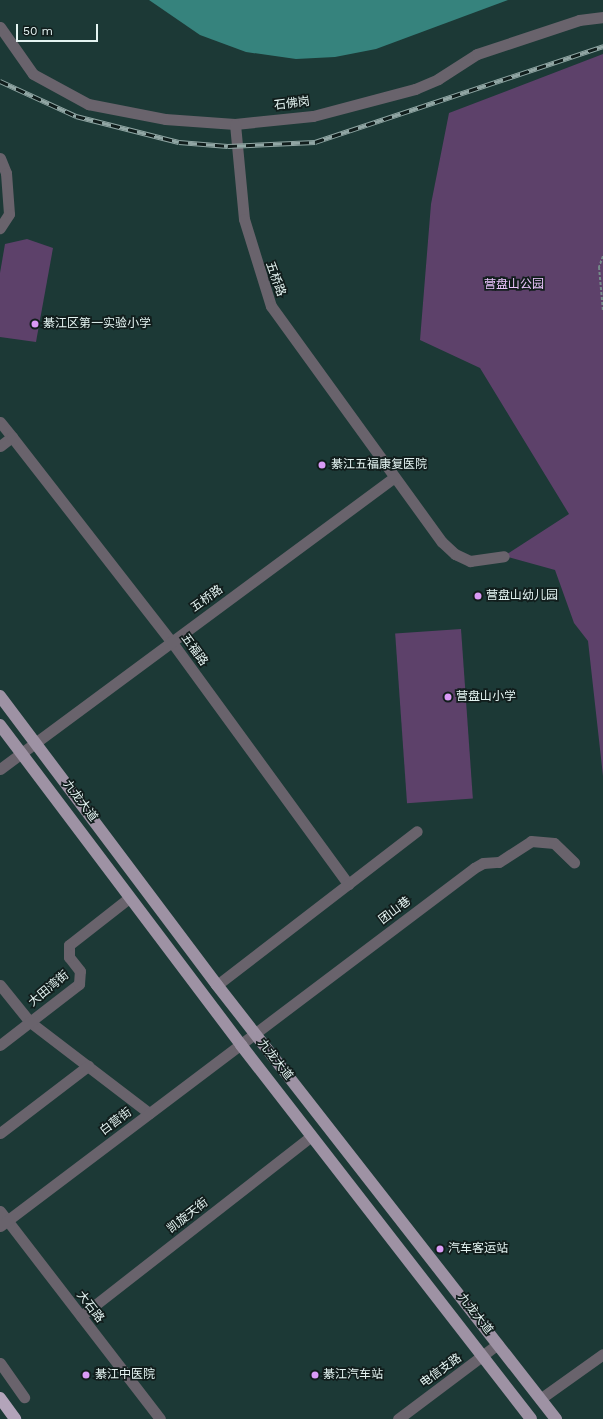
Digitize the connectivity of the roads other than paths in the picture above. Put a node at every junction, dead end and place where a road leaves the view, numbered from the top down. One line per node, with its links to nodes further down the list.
1 (603, 17): 3 (street, 石佛岗)
2 (0, 27): 3 (street, 石佛岗)
3 (235, 124): 9 (street, 五桥路)
4 (0, 158): 5 (street)
5 (0, 228)
6 (0, 422): 7 (street, 五福路)
7 (12, 437): 8 (street); 11 (street, 五福路)
8 (0, 446)
9 (393, 478): 10 (street, 五桥路); 11 (street, 五桥路)
10 (504, 556)
11 (171, 641): 14 (street, 五桥路); 19 (street, 五福路)
12 (0, 696): 14 (main road, 九龙大道)
13 (0, 725): 15 (main road, 九龙大道)
14 (35, 741): 15 (street, 五桥路); 22 (main road, 九龙大道)
15 (21, 753): 16 (street, 五桥路); 20 (main road, 九龙大道)
16 (0, 769)
17 (417, 831): 19 (street)
18 (574, 862): 24 (street, 团山巷)
19 (348, 884): 22 (street)
20 (129, 898): 23 (street, 大田湾街); 26 (main road, 九龙大道)
21 (0, 985): 23 (street)
22 (217, 985): 24 (main road, 九龙大道)
23 (30, 1022): 25 (street, 大田湾街); 27 (street)
24 (254, 1033): 26 (street, 团山巷); 34 (main road, 九龙大道)
25 (0, 1045)
26 (241, 1045): 28 (street, 白营街); 30 (main road, 九龙大道)
27 (88, 1066): 28 (street); 29 (street)
28 (149, 1113): 32 (street, 白营街)
29 (0, 1133)
30 (311, 1136): 33 (street, 凯旋天街); 36 (main road, 九龙大道)
31 (0, 1211): 32 (street, 大石路)
32 (4, 1223): 33 (street, 大石路)
33 (81, 1316): 42 (street, 大石路)
34 (498, 1344): 36 (street, 电信支路); 40 (main road, 九龙大道)
35 (603, 1354): 40 (street)
36 (482, 1357): 43 (street, 电信支路); 44 (main road, 九龙大道)
37 (0, 1363): 38 (street)
38 (24, 1397)
39 (0, 1398): 41 (highway)
40 (540, 1399): 45 (main road, 九龙大道)
41 (15, 1419)
42 (160, 1419)
43 (398, 1419)
44 (531, 1419)
45 (556, 1419)

